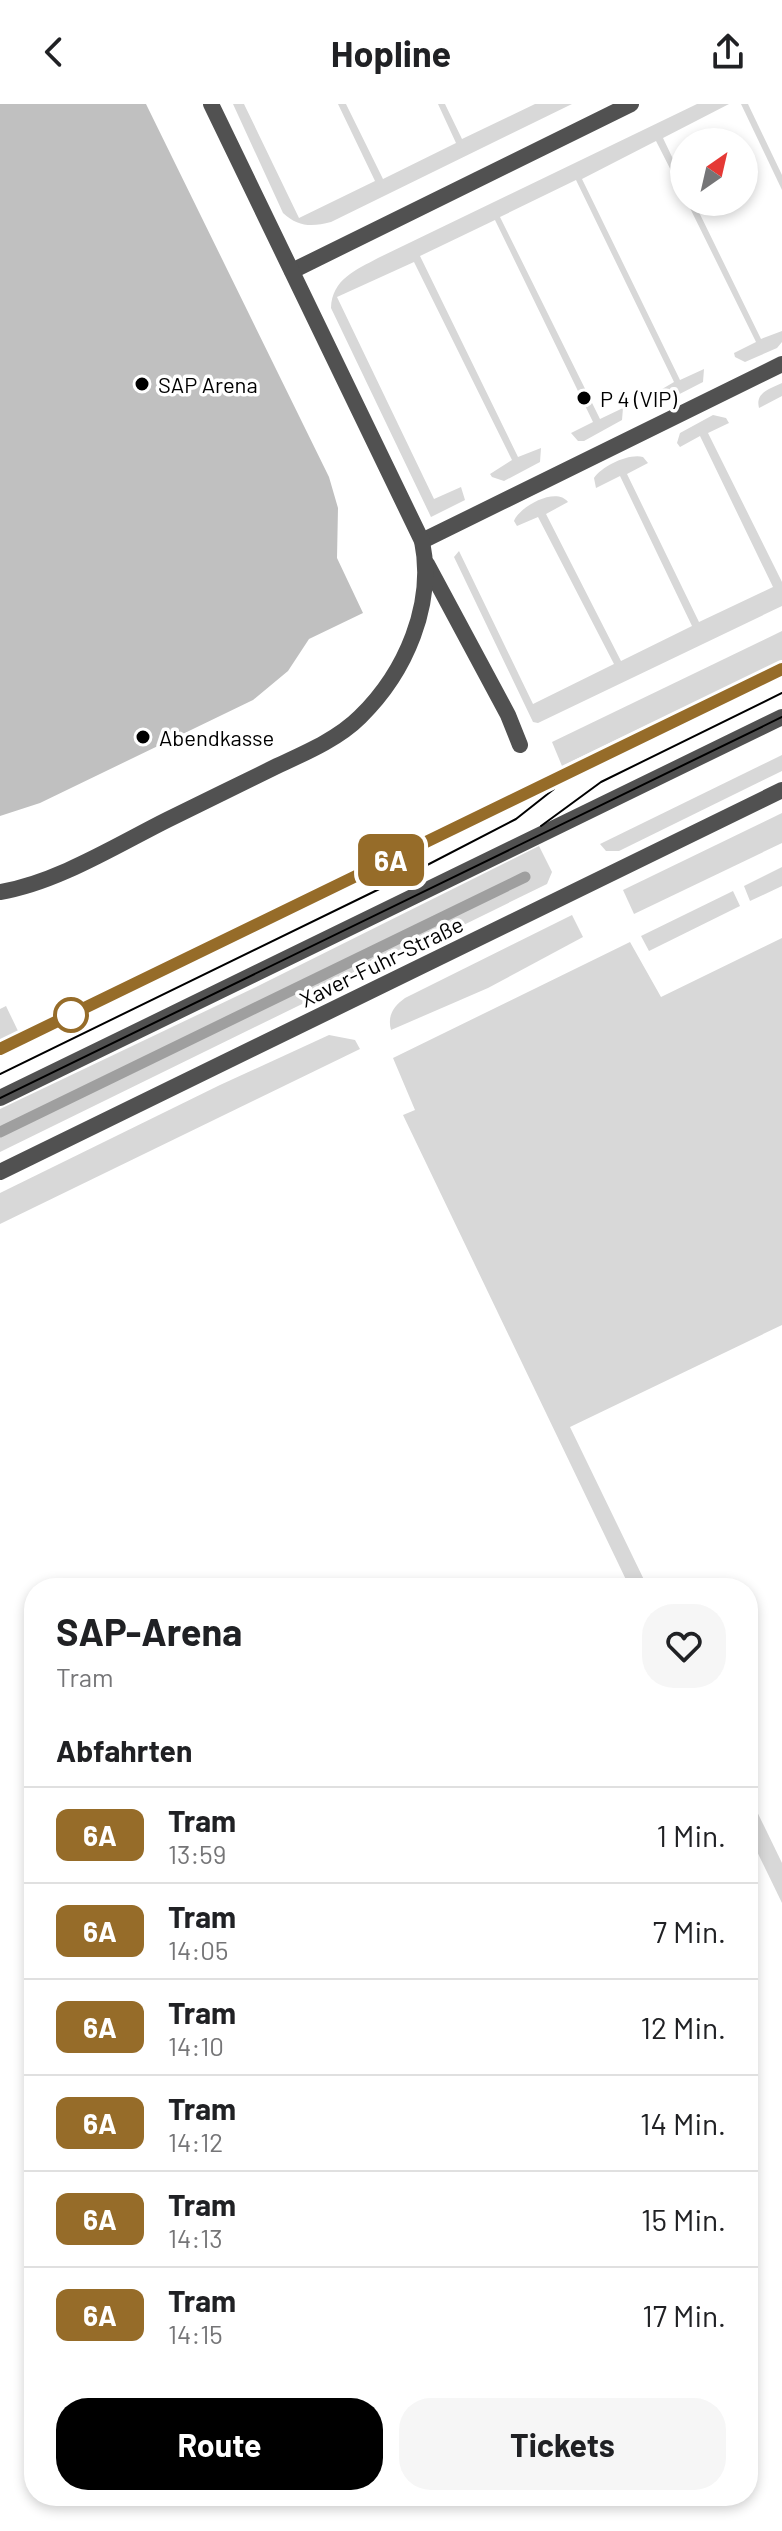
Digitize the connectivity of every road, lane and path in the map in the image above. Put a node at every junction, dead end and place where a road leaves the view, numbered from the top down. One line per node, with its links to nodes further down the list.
1 (211, 104): 3 (street)
2 (631, 104): 3 (street)
3 (292, 271): 5 (street)
4 (782, 364): 5 (street)
5 (422, 541): 6 (street)
6 (427, 563): 9 (street); 11 (street)
7 (782, 669): 12 (street)
8 (782, 717): 13 (street)
9 (520, 745)
10 (782, 790): 14 (street, Xaver-Fuhr-Straße)
11 (0, 892)
12 (0, 1049)
13 (0, 1098)
14 (0, 1172)

